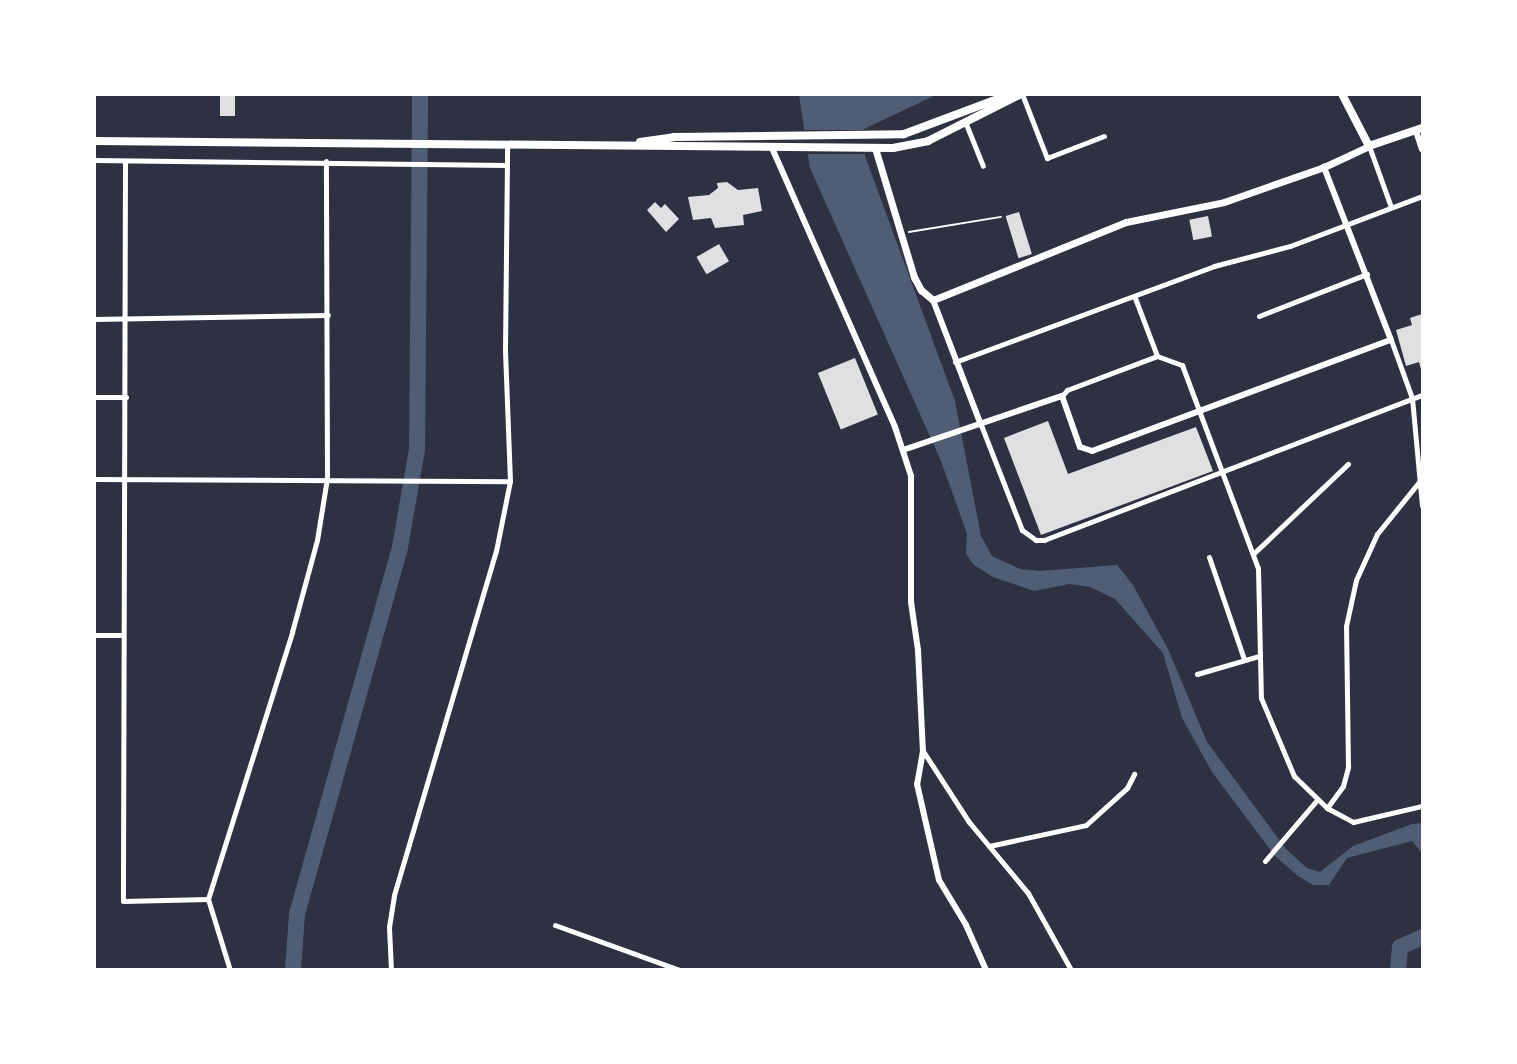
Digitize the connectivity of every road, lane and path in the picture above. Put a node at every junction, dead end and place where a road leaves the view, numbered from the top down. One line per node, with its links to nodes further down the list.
1 (1011, 94): 9 (main road)
2 (1022, 94): 4 (main road); 6 (street)
3 (1342, 94): 10 (main road)
4 (966, 124): 12 (main road); 19 (street)
5 (1419, 129): 10 (main road); 14 (street)
6 (1104, 136)
7 (96, 141): 8 (main road); 13 (street)
8 (507, 143): 9 (main road); 18 (street)
9 (624, 145): 11 (main road)
10 (1369, 146): 20 (main road); 22 (street)
11 (772, 148): 12 (main road); 43 (street)
12 (871, 148): 25 (main road)
13 (94, 149)
14 (1422, 149)
15 (94, 160): 17 (street)
16 (326, 161): 17 (street); 18 (street); 29 (street)
17 (125, 162): 32 (street)
18 (507, 165): 49 (street)
19 (983, 166)
20 (1324, 167): 24 (street); 28 (main road)
21 (1422, 196): 22 (street)
22 (1391, 207): 24 (street)
23 (1001, 217): 25 (path)
24 (1348, 224): 26 (street); 27 (street)
25 (900, 234): 28 (main road)
26 (1367, 274): 30 (street); 33 (street)
27 (1135, 298): 34 (street); 35 (street)
28 (933, 300): 35 (street)
29 (328, 315): 32 (street); 46 (street)
30 (1259, 316)
31 (94, 319): 32 (street)
32 (125, 319): 39 (street)
33 (1391, 340): 40 (street); 41 (street)
34 (1157, 356): 37 (street); 41 (street)
35 (955, 362): 42 (street)
36 (1422, 395): 40 (street)
37 (1062, 396): 41 (street); 42 (street)
38 (94, 397): 39 (street)
39 (126, 397): 48 (street)
40 (1412, 398): 45 (street); 50 (street)
41 (1200, 410): 45 (street)
42 (981, 425): 43 (street); 45 (street)
43 (903, 450): 59 (street)
44 (1348, 464): 52 (street)
45 (1221, 471): 52 (street)
46 (327, 478): 48 (street); 49 (street); 66 (street)
47 (94, 479): 48 (street)
48 (124, 480): 54 (street)
49 (510, 481): 69 (street)
50 (1419, 482): 51 (street); 63 (street)
51 (1422, 506)
52 (1253, 554): 56 (street)
53 (1209, 556): 57 (street)
54 (123, 634): 55 (street); 66 (street)
55 (94, 635)
56 (1259, 656): 57 (street); 61 (street)
57 (1244, 659): 58 (street)
58 (1197, 674)
59 (923, 751): 64 (street); 73 (street)
60 (1134, 774): 64 (street)
61 (1317, 800): 63 (street); 65 (street)
62 (1422, 806): 63 (street)
63 (1327, 808)
64 (989, 846): 74 (street)
65 (1265, 861)
66 (208, 899): 68 (street)
67 (555, 925): 70 (street)
68 (230, 969)
69 (391, 969)
70 (679, 969)
71 (876, 969): 72 (street)
72 (887, 969)
73 (986, 969)
74 (1071, 969)

